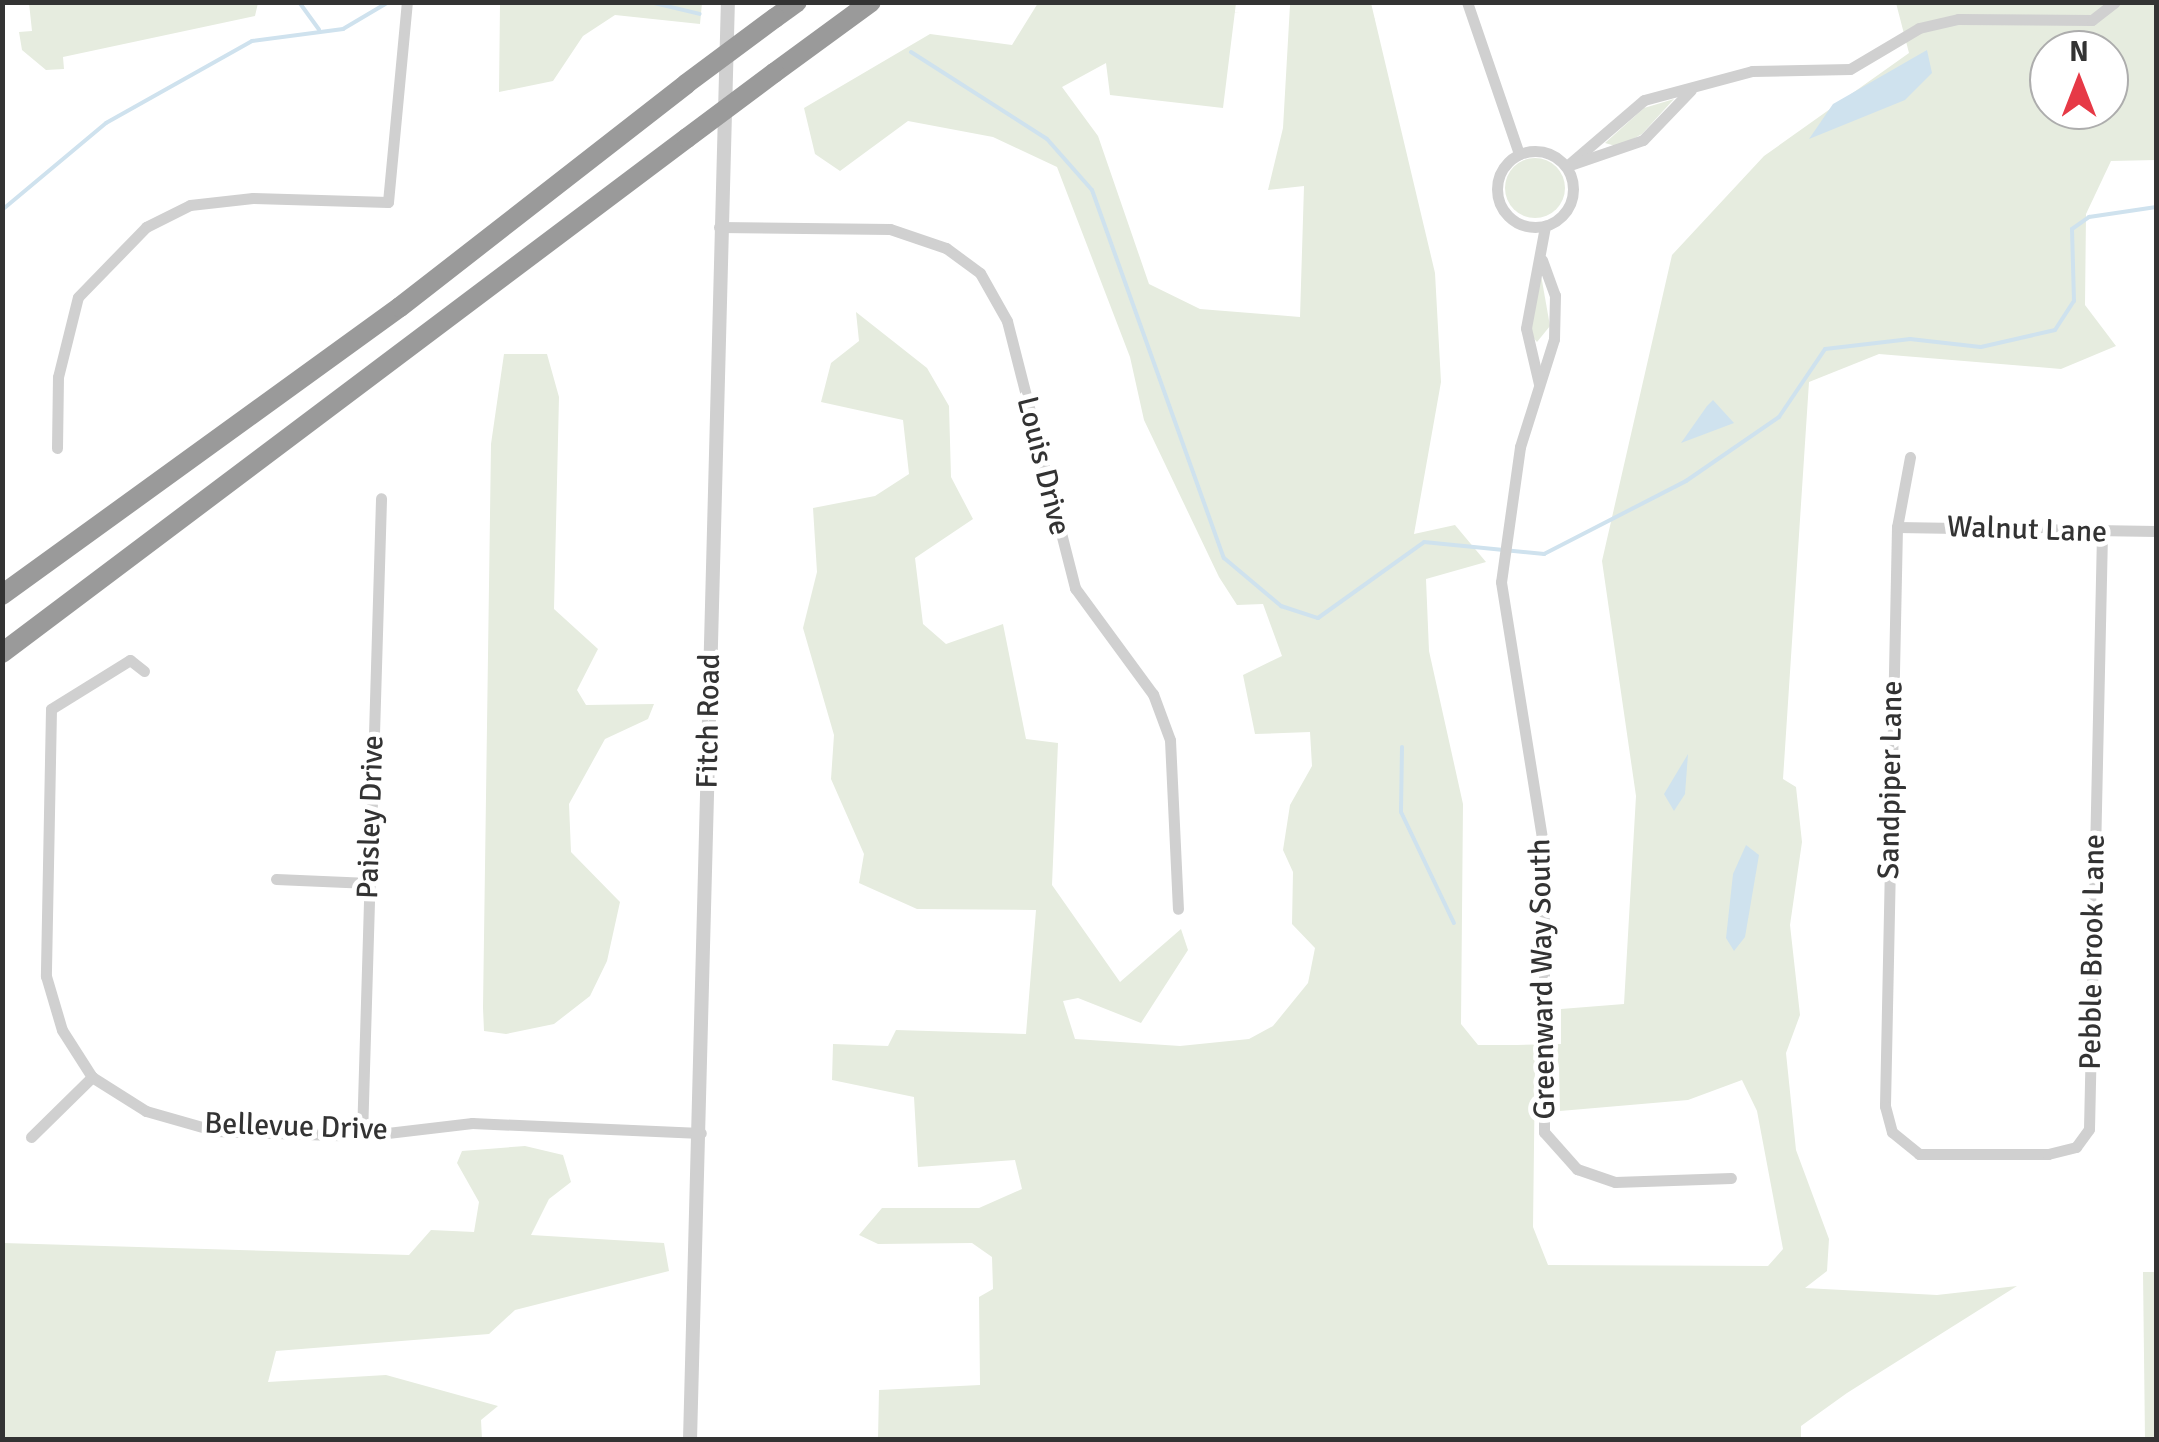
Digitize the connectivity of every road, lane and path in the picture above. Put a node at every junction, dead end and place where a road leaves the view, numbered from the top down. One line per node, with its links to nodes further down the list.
1 (407, 2): 14 (street)
2 (728, 2): 11 (street, Fitch Road)
3 (797, 2): 20 (highway, bridge)
4 (871, 2): 21 (highway, bridge)
5 (1467, 2): 8 (street)
6 (2115, 2): 7 (street)
7 (1691, 90): 9 (street); 9 (street)
8 (1518, 154): 9 (street); 10 (street)
9 (1567, 166): 10 (street)
10 (1545, 226): 12 (street, Greenward Way South)
11 (719, 227): 25 (street, Louis Drive); 28 (street, Fitch Road)
12 (1542, 260): 13 (street, Greenward Way South); 13 (street, Greenward Way South)
13 (1540, 388): 31 (street, Greenward Way South)
14 (57, 448)
15 (1910, 457): 17 (street, Sandpiper Lane)
16 (381, 498): 24 (street, Paisley Drive)
17 (1897, 527): 19 (street, Walnut Lane); 27 (street, Sandpiper Lane)
18 (2156, 531): 19 (street, Walnut Lane)
19 (2102, 533): 27 (street, Pebble Brook Lane)
20 (2, 595)
21 (2, 653)
22 (144, 670): 26 (street, Bellevue Drive)
23 (276, 879): 24 (street)
24 (369, 883): 29 (street, Paisley Drive)
25 (1178, 908)
26 (92, 1078): 29 (street, Bellevue Drive); 30 (street)
27 (1884, 1106)
28 (700, 1133): 29 (street, Bellevue Drive); 32 (street, Fitch Road)
29 (362, 1136)
30 (30, 1137)
31 (1731, 1178)
32 (690, 1440)

